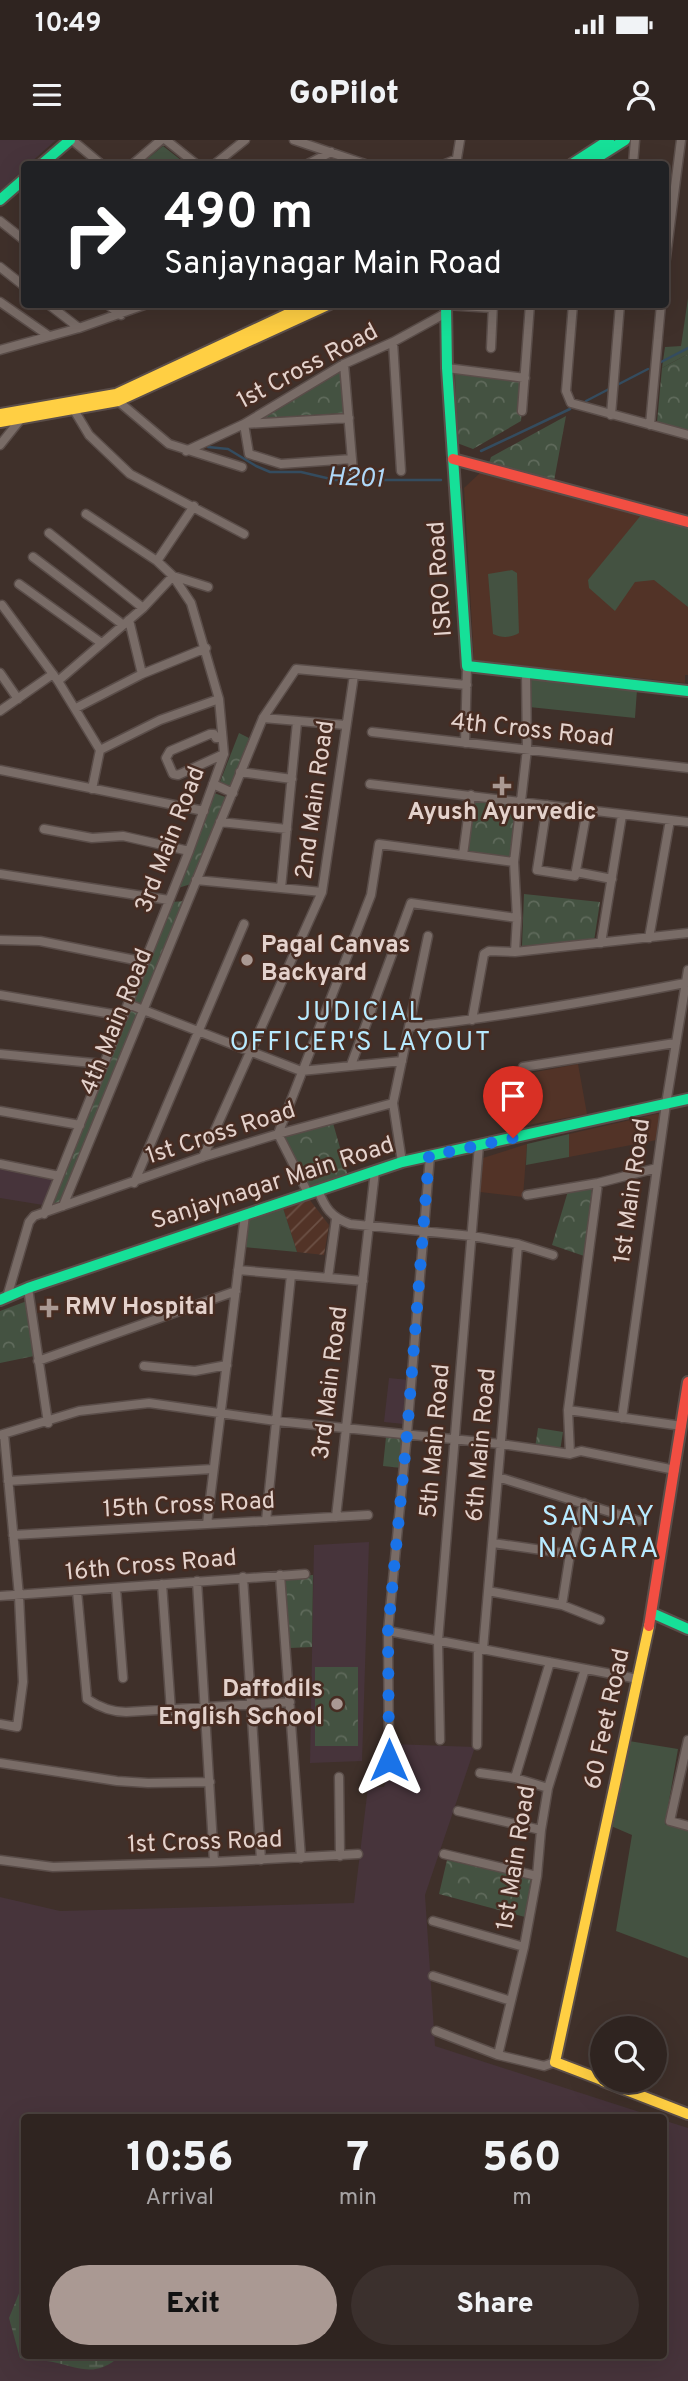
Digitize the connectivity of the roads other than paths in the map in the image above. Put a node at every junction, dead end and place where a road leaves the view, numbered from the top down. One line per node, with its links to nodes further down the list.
1 (71, 140): 11 (street); 12 (street)
2 (163, 140): 13 (street); 14 (street)
3 (245, 140): 15 (street)
4 (294, 140): 10 (street)
5 (460, 140): 18 (street)
6 (609, 140): 19 (street)
7 (625, 140): 20 (street)
8 (635, 140): 21 (street)
9 (681, 140): 25 (street)
10 (331, 152): 16 (street); 17 (street)
11 (45, 161)
12 (97, 161)
13 (137, 161)
14 (192, 161)
15 (219, 161)
16 (314, 161)
17 (356, 161)
18 (457, 161)
19 (577, 161)
20 (592, 161)
21 (633, 161)
22 (21, 182): 23 (street)
23 (0, 200)
24 (0, 221): 26 (street)
25 (669, 234)
26 (21, 238)
27 (0, 267): 28 (street)
28 (21, 284)
29 (0, 302): 43 (street)
30 (53, 308): 42 (street)
31 (112, 308): 41 (street)
32 (138, 308): 41 (street)
33 (300, 308): 51 (street)
34 (321, 308): 50 (street)
35 (446, 308): 44 (street, 1st Cross Road); 48 (street, ISRO Road)
36 (493, 308): 45 (street)
37 (530, 308): 49 (street)
38 (573, 308): 55 (street)
39 (620, 308): 55 (street)
40 (661, 308): 59 (street)
41 (121, 315): 42 (street)
42 (79, 328): 43 (street)
43 (49, 336): 46 (street)
44 (393, 342): 47 (street, 1st Cross Road); 66 (street)
45 (491, 348)
46 (0, 350)
47 (344, 364): 56 (street); 58 (street, 1st Cross Road)
48 (447, 368): 49 (street); 64 (street, ISRO Road)
49 (525, 378): 52 (street)
50 (118, 401): 51 (street); 62 (street)
51 (71, 406): 54 (street); 68 (street)
52 (522, 411)
53 (0, 414): 54 (street)
54 (24, 414): 57 (street); 61 (street)
55 (611, 415): 59 (street)
56 (349, 418): 58 (street); 63 (street)
57 (0, 422)
58 (244, 424): 62 (street, 1st Cross Road); 63 (street)
59 (650, 425): 60 (street)
60 (688, 435)
61 (0, 445)
62 (186, 451): 65 (street)
63 (352, 459): 67 (street)
64 (453, 459): 70 (street); 83 (street, ISRO Road)
65 (242, 467)
66 (401, 471)
67 (353, 472)
68 (194, 506): 72 (street); 74 (street)
69 (86, 514): 74 (street, 3rd Main Road)
70 (688, 522)
71 (49, 533): 79 (street)
72 (244, 534)
73 (33, 557): 80 (street)
74 (157, 561): 75 (street, 3rd Main Road)
75 (173, 576): 77 (street); 79 (street); 82 (street, 3rd Main Road)
76 (19, 584): 81 (street)
77 (208, 587)
78 (2, 605): 88 (street)
79 (143, 608): 80 (street)
80 (125, 622): 81 (street); 86 (street)
81 (100, 642): 88 (street)
82 (206, 649): 86 (street); 92 (street, 3rd Main Road)
83 (467, 666): 84 (street); 89 (street, ISRO Road)
84 (526, 672): 90 (street); 101 (street)
85 (0, 673): 91 (street)
86 (142, 674): 93 (street)
87 (354, 676): 89 (street); 95 (street, 4th Main Road); 97 (street, 2nd Main Road)
88 (56, 677): 91 (street); 93 (street)
89 (467, 685): 100 (street, ISRO Road)
90 (688, 691)
91 (18, 699): 94 (street)
92 (219, 699): 99 (street, 3rd Main Road); 102 (street)
93 (76, 708): 102 (street)
94 (0, 711)
95 (263, 718): 96 (street); 106 (street, 4th Main Road)
96 (297, 722): 97 (street); 107 (street)
97 (346, 725): 131 (street, 2nd Main Road)
98 (372, 732): 100 (street, 4th Cross Road)
99 (219, 738): 103 (street, 3rd Main Road); 103 (street)
100 (465, 743): 101 (street, 4th Cross Road)
101 (527, 748): 104 (street, 4th Cross Road); 113 (street)
102 (100, 750): 110 (street)
103 (220, 755): 108 (street, 3rd Main Road)
104 (688, 768)
105 (0, 770): 110 (street)
106 (240, 772): 107 (street); 111 (street, 4th Main Road)
107 (292, 779): 122 (street)
108 (213, 784): 111 (street); 116 (street, 3rd Main Road)
109 (370, 784): 112 (street)
110 (92, 789): 116 (street)
111 (233, 793): 119 (street, 4th Main Road)
112 (471, 795): 113 (street); 124 (street)
113 (521, 801): 114 (street); 125 (street)
114 (547, 804): 115 (street); 126 (street)
115 (587, 810): 117 (street); 126 (street)
116 (204, 811): 123 (street, 3rd Main Road)
117 (622, 815): 118 (street); 128 (street)
118 (670, 820): 120 (street); 137 (street)
119 (220, 822): 122 (street); 129 (street, 4th Main Road)
120 (688, 822)
121 (44, 829): 123 (street)
122 (287, 830): 130 (street)
123 (190, 851): 132 (street, 3rd Main Road)
124 (463, 855): 125 (street); 158 (street)
125 (514, 862): 133 (street)
126 (576, 872): 128 (street)
127 (0, 874): 132 (street)
128 (612, 878): 139 (street)
129 (196, 880): 130 (street); 146 (street, 4th Main Road)
130 (281, 888): 131 (street)
131 (322, 892): 152 (street, 2nd Main Road)
132 (169, 900): 141 (street, 3rd Main Road)
133 (517, 918): 140 (street); 156 (street)
134 (244, 924): 150 (street)
135 (688, 933): 137 (street)
136 (428, 936): 149 (street)
137 (649, 938): 139 (street)
138 (0, 940): 141 (street)
139 (601, 943): 140 (street)
140 (515, 952): 148 (street)
141 (145, 962): 145 (street, 3rd Main Road)
142 (688, 970): 143 (street, 1st Main Road)
143 (685, 983): 148 (street); 151 (street, 1st Main Road)
144 (0, 995): 147 (street)
145 (128, 1004): 146 (street); 147 (street, 3rd Main Road)
146 (143, 1010): 150 (street); 177 (street, 4th Main Road)
147 (124, 1016): 155 (street, 3rd Main Road)
148 (472, 1020): 149 (street)
149 (408, 1027): 154 (street)
150 (197, 1031): 152 (street); 173 (street)
151 (675, 1043): 157 (street); 161 (street, 1st Main Road)
152 (249, 1051): 158 (street); 167 (street, 2nd Main Road)
153 (0, 1054): 155 (street)
154 (402, 1060): 156 (street); 160 (street)
155 (103, 1064): 163 (street, 3rd Main Road)
156 (351, 1065): 158 (street)
157 (523, 1067)
158 (301, 1070): 164 (street)
159 (688, 1099): 161 (street, Sanjaynagar Main Road)
160 (393, 1103): 164 (street, 1st Cross Road); 168 (street)
161 (666, 1104): 165 (street, Sanjaynagar Main Road); 170 (street, 1st Main Road)
162 (0, 1111): 163 (street)
163 (80, 1125): 172 (street, 3rd Main Road)
164 (278, 1133): 167 (street, 1st Cross Road); 175 (street)
165 (480, 1145): 166 (street, Sanjaynagar Main Road); 183 (street, 5th Main Road)
166 (429, 1156): 168 (street, Sanjaynagar Main Road); 182 (street)
167 (203, 1157): 173 (street, 1st Cross Road)
168 (402, 1162): 171 (street, Sanjaynagar Main Road)
169 (0, 1164): 172 (street)
170 (657, 1168): 174 (street); 199 (street, 1st Main Road)
171 (375, 1171): 175 (street, Sanjaynagar Main Road); 181 (street, 3rd Main Road)
172 (59, 1176): 178 (street, 3rd Main Road)
173 (134, 1183): 177 (street, 1st Cross Road)
174 (598, 1183): 176 (street); 197 (street)
175 (313, 1191): 179 (street, Sanjaynagar Main Road); 180 (street)
176 (527, 1195)
177 (63, 1206): 178 (street, 1st Cross Road)
178 (44, 1214): 192 (street)
179 (245, 1215): 186 (street); 190 (street, Sanjaynagar Main Road)
180 (336, 1219): 181 (street); 188 (street)
181 (369, 1226): 182 (street); 189 (street, 3rd Main Road)
182 (423, 1233): 183 (street); 204 (street)
183 (472, 1236): 184 (street); 206 (street, 5th Main Road)
184 (518, 1244): 185 (street); 207 (street, 6th Main Road)
185 (553, 1255)
186 (238, 1270): 187 (street); 191 (street)
187 (291, 1275): 188 (street); 200 (street)
188 (328, 1278): 189 (street)
189 (363, 1281): 203 (street, 3rd Main Road)
190 (27, 1288): 192 (street, Sanjaynagar Main Road); 193 (street)
191 (236, 1291): 193 (street); 194 (street)
192 (4, 1299)
193 (38, 1361): 201 (street)
194 (227, 1365): 195 (street); 198 (street)
195 (144, 1366)
196 (688, 1382): 202 (street, 60 Feet Road)
197 (568, 1409): 199 (street); 208 (street)
198 (220, 1414): 200 (street); 201 (street); 209 (street)
199 (622, 1418): 202 (street)
200 (276, 1421): 203 (street); 216 (street)
201 (48, 1423): 205 (street)
202 (682, 1426): 210 (street, 60 Feet Road)
203 (345, 1428): 204 (street); 215 (street, 3rd Main Road)
204 (407, 1434): 206 (street); 236 (street)
205 (2, 1435): 212 (street)
206 (455, 1439): 207 (street); 237 (street, 5th Main Road)
207 (501, 1444): 208 (street); 211 (street, 6th Main Road)
208 (570, 1454): 210 (street)
209 (213, 1469): 212 (street); 218 (street)
210 (675, 1470): 233 (street, 60 Feet Road)
211 (498, 1477): 213 (street); 220 (street, 6th Main Road)
212 (8, 1481): 219 (street)
213 (584, 1503): 217 (street); 221 (street)
214 (368, 1515): 215 (street, 15th Cross Road)
215 (335, 1517): 216 (street, 15th Cross Road)
216 (266, 1521): 218 (street, 15th Cross Road)
217 (639, 1521)
218 (206, 1524): 219 (street, 15th Cross Road)
219 (13, 1535): 231 (street)
220 (493, 1543): 221 (street); 229 (street, 6th Main Road)
221 (570, 1554): 232 (street)
222 (305, 1574): 223 (street, 16th Cross Road)
223 (280, 1575): 224 (street, 16th Cross Road); 243 (street)
224 (243, 1577): 225 (street, 16th Cross Road); 244 (street)
225 (197, 1581): 226 (street, 16th Cross Road); 245 (street)
226 (162, 1584): 227 (street, 16th Cross Road); 246 (street)
227 (116, 1588): 228 (street, 16th Cross Road); 241 (street)
228 (77, 1591): 231 (street, 16th Cross Road); 246 (street)
229 (488, 1591): 232 (street); 238 (street, 6th Main Road)
230 (0, 1596): 231 (street, 16th Cross Road)
231 (19, 1596): 247 (street)
232 (562, 1605): 234 (street)
233 (652, 1613): 235 (street); 242 (street, 60 Feet Road)
234 (600, 1620)
235 (688, 1629)
236 (388, 1631): 237 (street); 251 (street)
237 (438, 1641): 238 (street); 249 (street, 5th Main Road)
238 (481, 1649): 239 (street); 250 (street, 6th Main Road)
239 (550, 1662): 240 (street); 255 (street)
240 (585, 1669): 242 (street); 257 (street, 1st Main Road)
241 (123, 1678)
242 (638, 1679): 275 (street, 60 Feet Road)
243 (290, 1702): 244 (street); 264 (street)
244 (251, 1704): 245 (street); 266 (street)
245 (205, 1707): 246 (street); 256 (street)
246 (171, 1711)
247 (0, 1724)
248 (688, 1740): 259 (street)
249 (440, 1741)
250 (477, 1745)
251 (389, 1760)
252 (0, 1763): 256 (street)
253 (480, 1773): 255 (street)
254 (339, 1777): 263 (street)
255 (515, 1778): 257 (street)
256 (209, 1782): 267 (street)
257 (548, 1788): 260 (street, 1st Main Road)
258 (458, 1811): 260 (street)
259 (688, 1826)
260 (541, 1830): 268 (street, 1st Main Road)
261 (358, 1854): 263 (street, 1st Cross Road)
262 (444, 1854): 268 (street)
263 (340, 1856): 264 (street, 1st Cross Road)
264 (301, 1858): 266 (street, 1st Cross Road)
265 (0, 1860): 267 (street, 1st Cross Road)
266 (261, 1860): 267 (street, 1st Cross Road)
267 (214, 1862)
268 (537, 1876): 270 (street, 1st Main Road)
269 (433, 1922): 270 (street)
270 (524, 1947): 272 (street, 1st Main Road)
271 (433, 1976): 272 (street)
272 (512, 2001): 274 (street, 1st Main Road)
273 (436, 2031): 274 (street)
274 (498, 2056): 275 (street)
275 (555, 2062): 276 (street)
276 (590, 2076)
277 (633, 2093): 278 (street)
278 (688, 2114)

